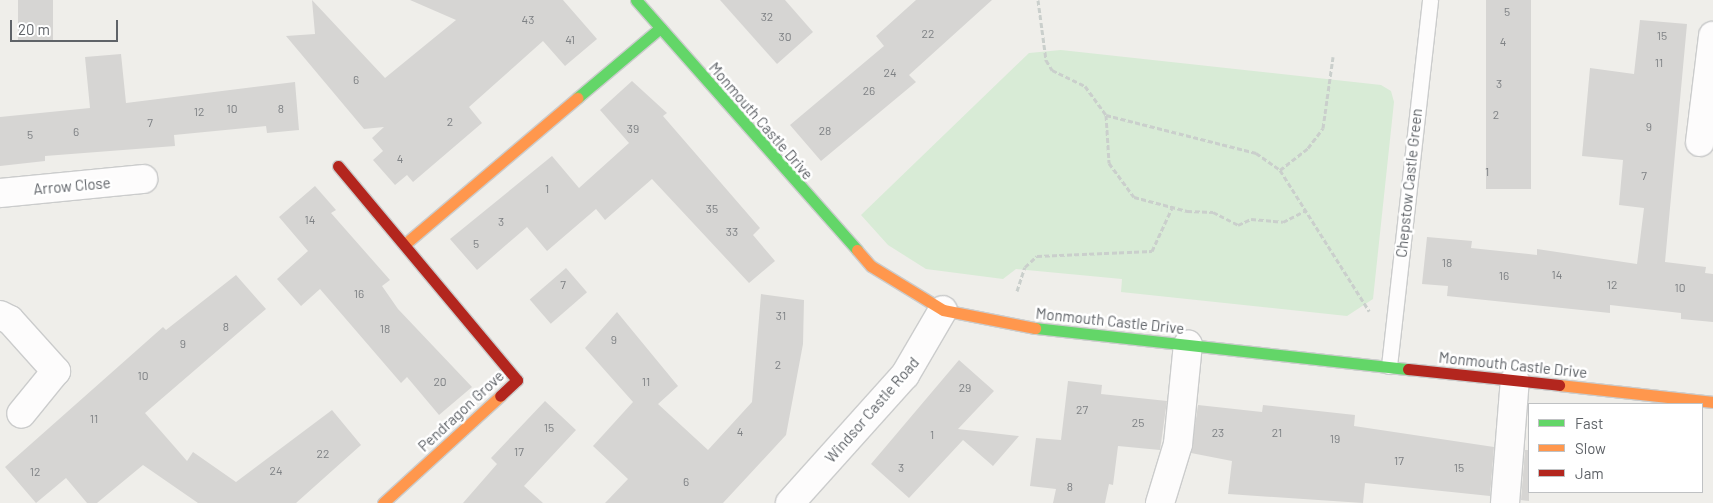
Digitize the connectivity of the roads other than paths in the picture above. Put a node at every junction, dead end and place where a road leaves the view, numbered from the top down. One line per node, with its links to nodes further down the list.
1 (636, 0): 3 (street, Monmouth Castle Drive)
2 (1430, 0): 14 (lane, Chepstow Castle Green)
3 (660, 28): 10 (street); 11 (street, Monmouth Castle Drive)
4 (1713, 36): 5 (street)
5 (1711, 85): 6 (street)
6 (1700, 142)
7 (338, 166): 10 (street, Pendragon Grove)
8 (143, 179): 9 (street, Arrow Close)
9 (0, 192)
10 (406, 244): 18 (street, Pendragon Grove)
11 (942, 310): 13 (street, Monmouth Castle Drive); 19 (street, Windsor Castle Road)
12 (0, 315): 17 (street)
13 (1188, 344): 14 (street, Monmouth Castle Drive); 20 (street)
14 (1389, 366): 15 (street, Monmouth Castle Drive)
15 (1515, 380): 16 (street, Monmouth Castle Drive); 21 (street)
16 (1713, 402)
17 (21, 414)
18 (383, 503)
19 (790, 503)
20 (1160, 503)
21 (1505, 503)

